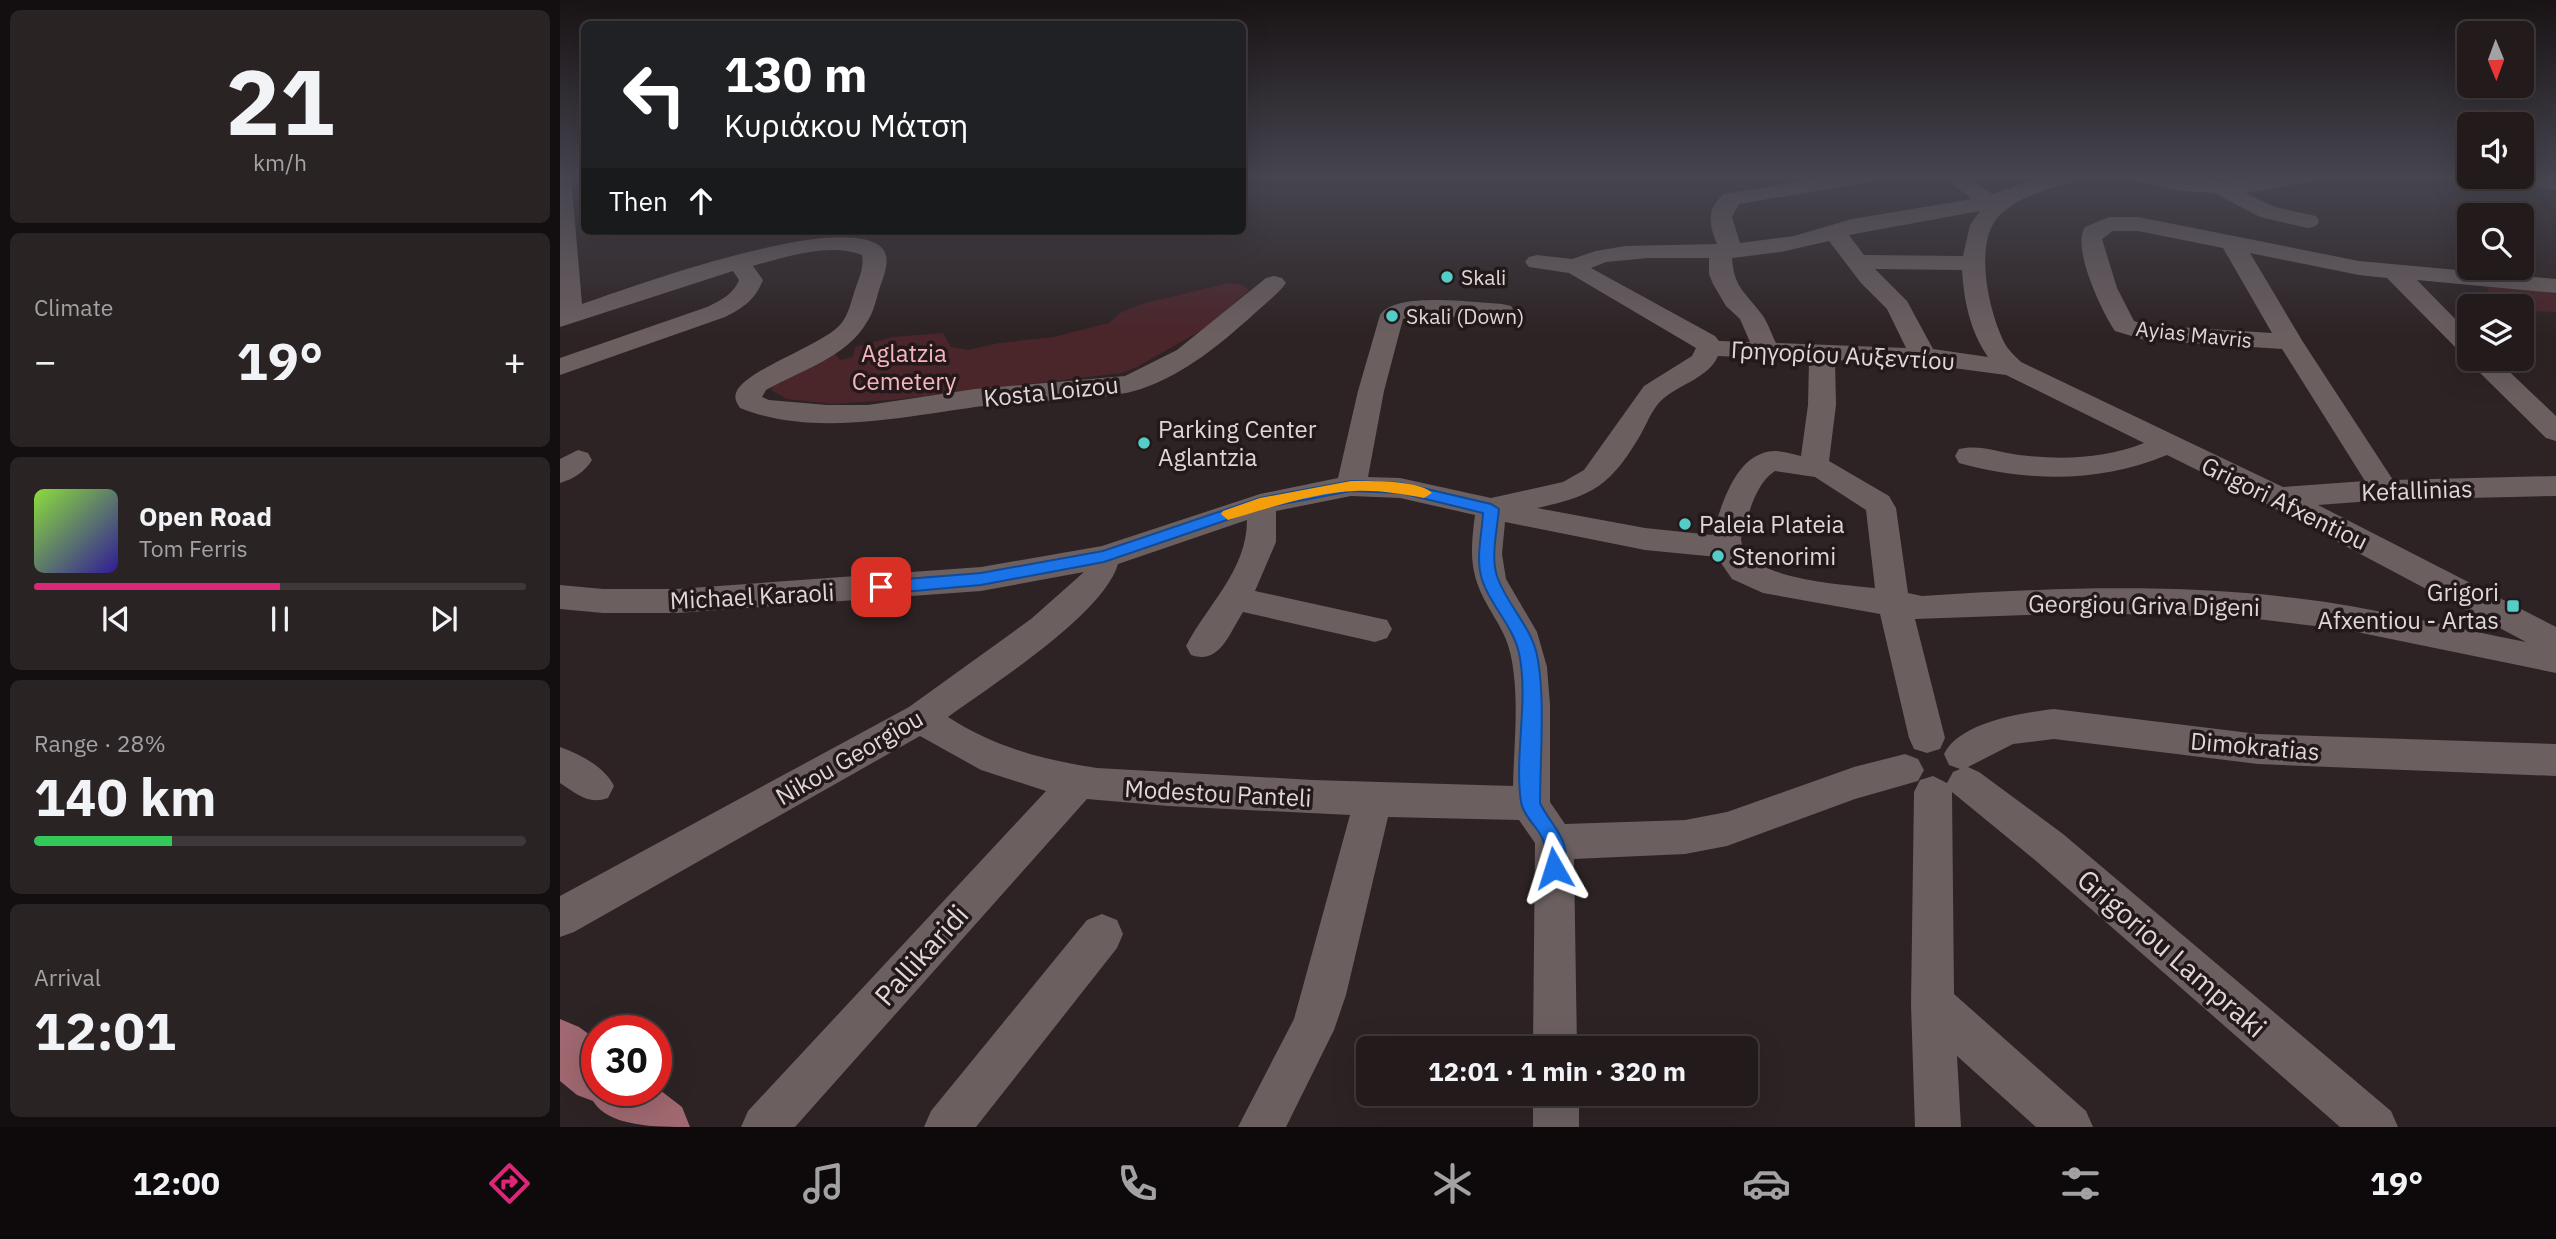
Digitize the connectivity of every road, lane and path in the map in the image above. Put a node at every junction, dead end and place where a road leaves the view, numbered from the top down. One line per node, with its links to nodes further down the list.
1 (564, 229): 19 (street)
2 (1724, 229): 9 (street)
3 (1785, 229): 9 (street)
4 (1838, 229): 12 (street)
5 (1979, 229): 13 (street)
6 (2097, 229): 21 (street, Ayias Mavris)
7 (2163, 229): 8 (street, Ayias Mavris)
8 (2232, 243): 15 (street, Ayias Mavris); 21 (street)
9 (1726, 251): 14 (street); 23 (street)
10 (738, 261): 16 (street, Kosta Loizou); 19 (street, Kosta Loizou); 26 (street)
11 (1537, 262): 14 (street)
12 (1856, 262): 13 (street); 25 (street)
13 (1972, 263): 27 (street)
14 (1576, 267): 22 (street)
15 (2395, 272): 17 (street, Ayias Mavris); 20 (street)
16 (1274, 283)
17 (2556, 286)
18 (1502, 311): 33 (street)
19 (564, 318)
20 (2457, 335)
21 (2290, 342): 35 (street)
22 (1709, 348): 23 (street, Γρηγορίου Αυξεντίου); 38 (street, Γρηγορίου Αυξεντίου)
23 (1767, 352): 24 (street, Γρηγορίου Αυξεντίου)
24 (1822, 354): 25 (street, Γρηγορίου Αυξεντίου); 32 (street)
25 (1923, 356): 27 (street, Γρηγορίου Αυξεντίου)
26 (560, 368)
27 (2012, 368): 30 (street, Grigori Afxentiou)
28 (2493, 371): 29 (street)
29 (2556, 432)
30 (2166, 445): 31 (street); 36 (street, Grigori Afxentiou)
31 (1969, 456)
32 (1814, 467): 39 (street); 43 (street)
33 (1351, 486): 37 (street, Michael Karaoli); 38 (street, Michael Karaoli)
34 (2556, 486): 35 (street, Kefallinias)
35 (2385, 490): 36 (street, Kefallinias)
36 (2279, 498): 46 (street, Grigori Afxentiou)
37 (1260, 504): 40 (street, Michael Karaoli); 41 (street)
38 (1491, 509): 39 (street, Michael Karaoli); 54 (street)
39 (1726, 546): 43 (street, Georgiou Griva Digeni)
40 (1104, 556): 42 (street, Michael Karaoli); 47 (street, Nikou Georgiou)
41 (1233, 598): 44 (street); 45 (street)
42 (563, 601)
43 (1896, 606): 46 (street, Georgiou Griva Digeni); 50 (street, Grigoriou Lampraki)
44 (1375, 628)
45 (1203, 646)
46 (2551, 660)
47 (922, 717): 51 (street, Modestou Panteli); 56 (street, Nikou Georgiou)
48 (2556, 760): 50 (street, Dimokratias)
49 (560, 763): 52 (street)
50 (1941, 775): 55 (street, Dimokratias); 58 (street); 71 (street, Grigoriou Lampraki)
51 (1078, 782): 53 (street, Modestou Panteli); 65 (street, Pallikaridi)
52 (596, 786)
53 (1373, 801): 54 (street, Modestou Panteli); 67 (street)
54 (1531, 803): 55 (street)
55 (1554, 842): 59 (street)
56 (560, 918)
57 (1102, 933): 66 (street)
58 (1933, 1004): 69 (street); 70 (street)
59 (1555, 1036)
60 (560, 1046): 61 (main road)
61 (581, 1062)
62 (636, 1106): 64 (main road)
63 (1556, 1106): 68 (street)
64 (662, 1127)
65 (764, 1127)
66 (947, 1127)
67 (1261, 1127)
68 (1556, 1127)
69 (1938, 1127)
70 (2070, 1127)
71 (2375, 1127)

